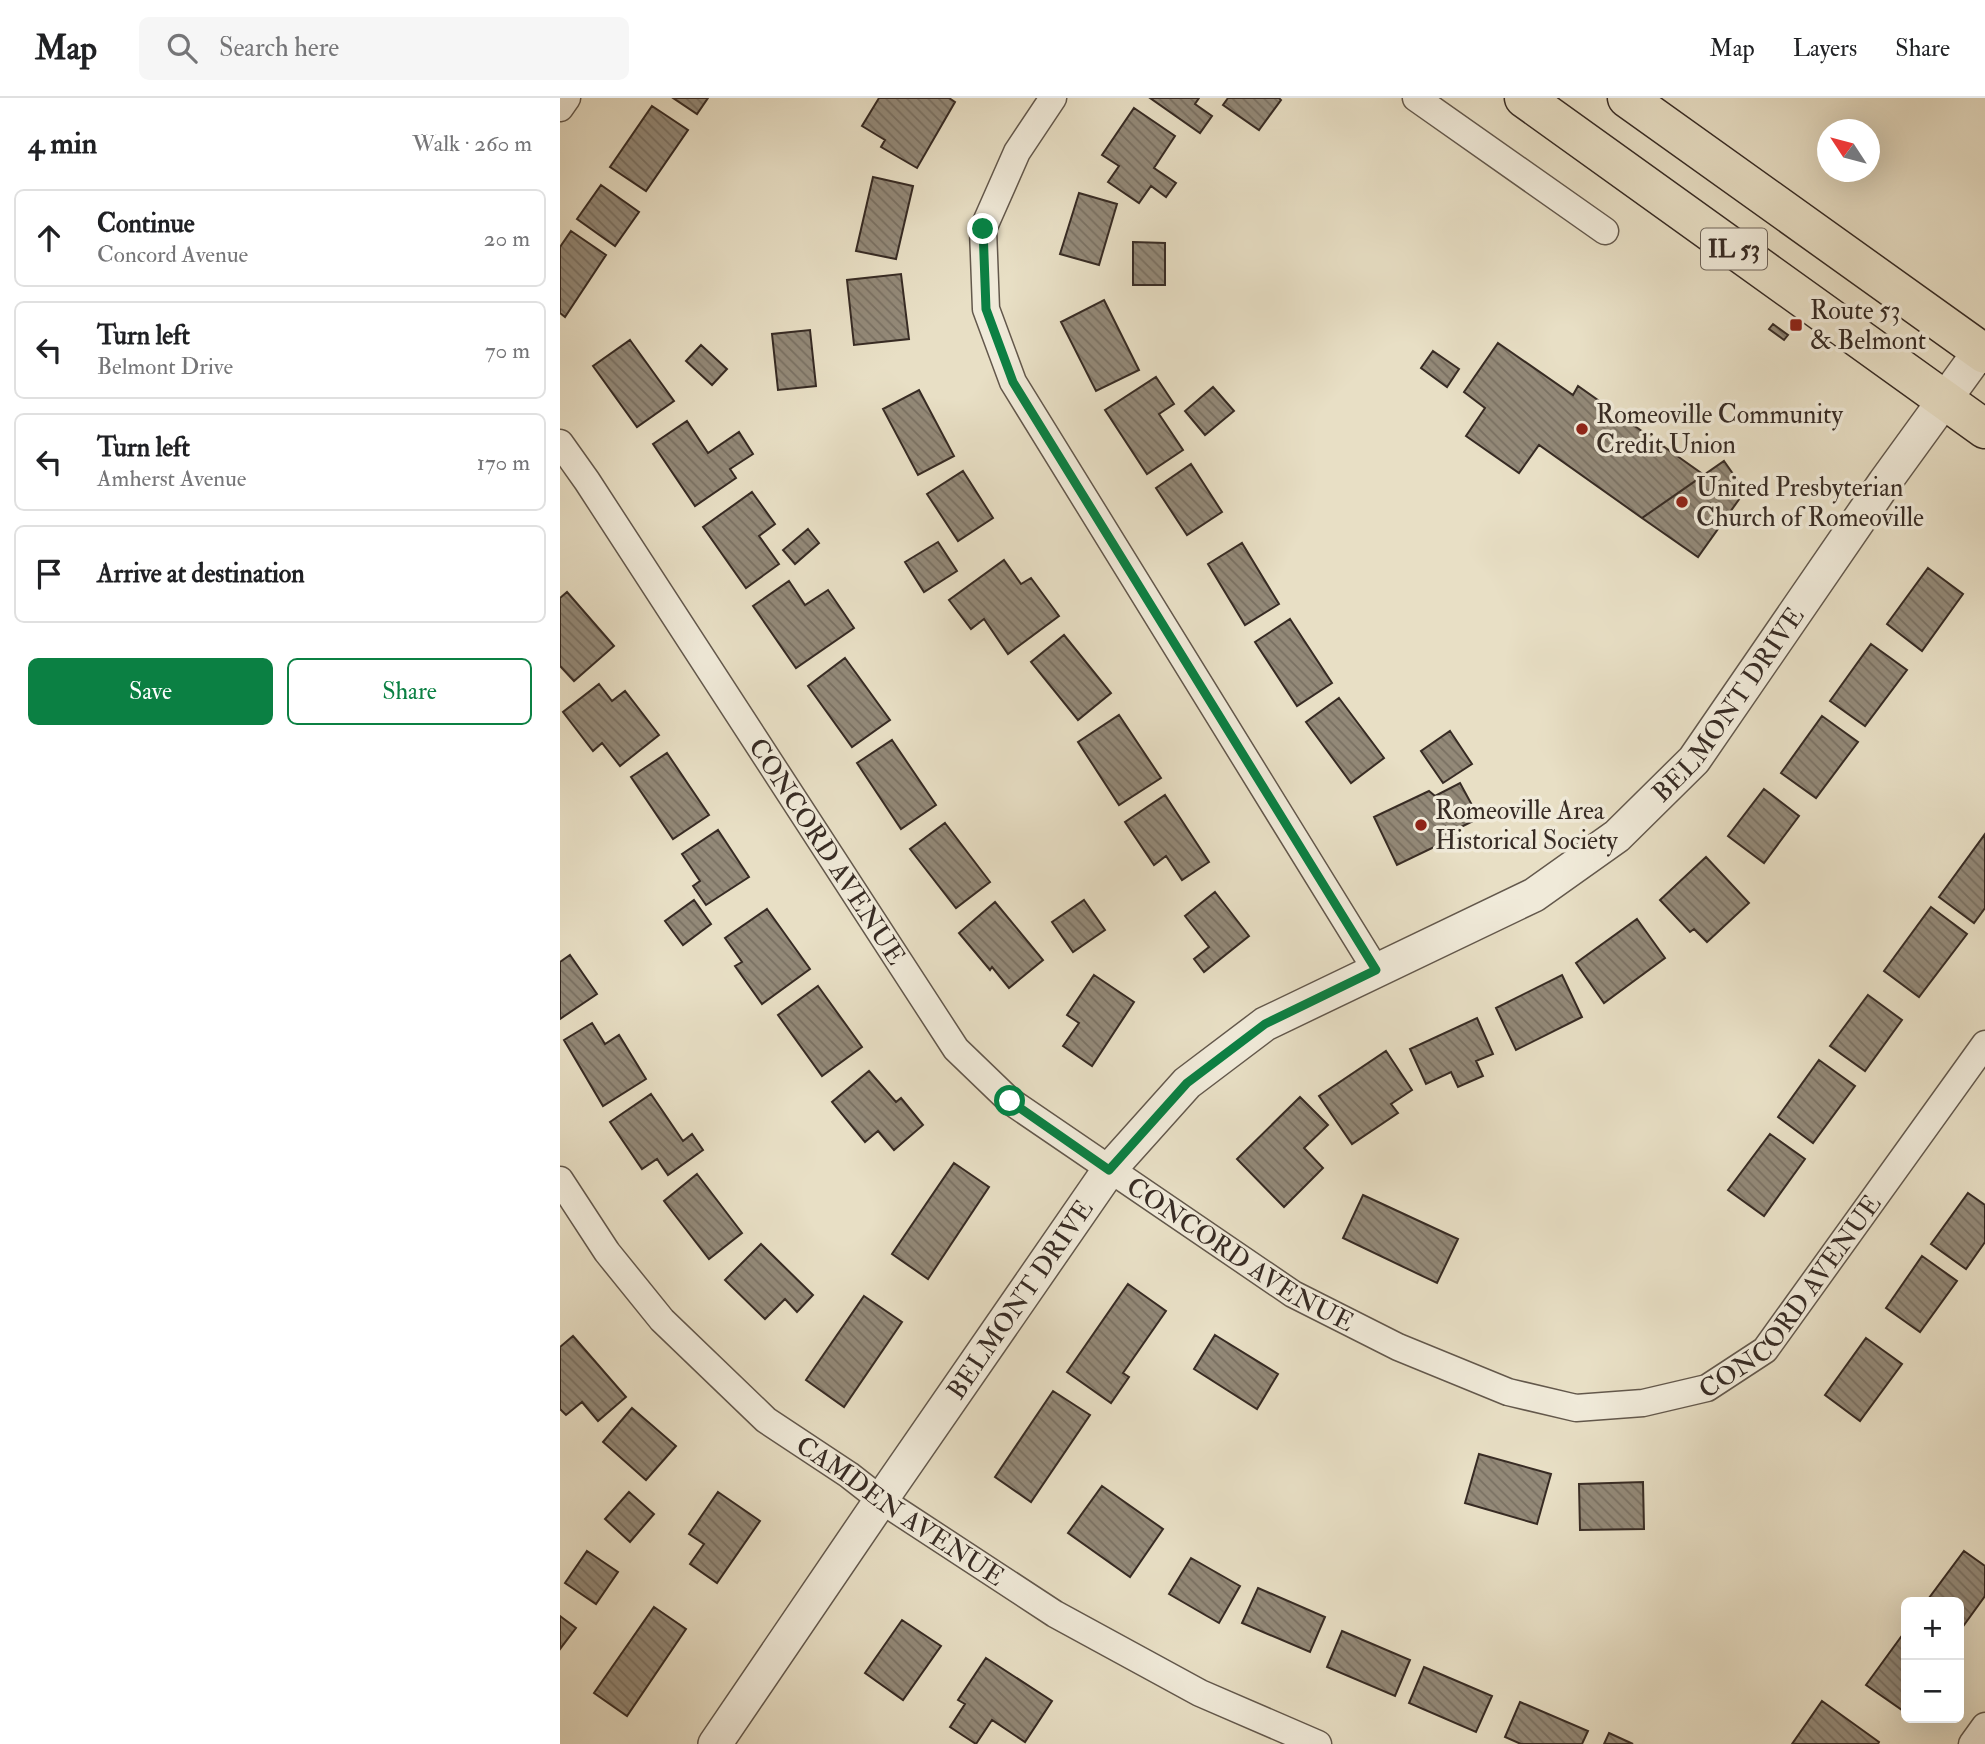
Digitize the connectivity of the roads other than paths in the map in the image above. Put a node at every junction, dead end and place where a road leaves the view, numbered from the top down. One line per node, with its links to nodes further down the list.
1 (567, 98): 6 (street)
2 (1053, 98): 12 (street)
3 (1416, 98): 7 (street)
4 (1524, 98): 9 (main road, IL 53)
5 (1627, 98): 8 (main road, IL 53)
6 (560, 108)
7 (1605, 231)
8 (1983, 350): 9 (street, BELMONT DRIVE)
9 (1944, 400): 10 (main road, IL 53); 12 (street, BELMONT DRIVE)
10 (1985, 429)
11 (560, 443): 14 (street, CONCORD AVENUE)
12 (1376, 970): 14 (street, BELMONT DRIVE)
13 (1985, 1044): 14 (street, CONCORD AVENUE)
14 (1109, 1170): 16 (street, BELMONT DRIVE)
15 (560, 1180): 16 (street, CAMDEN AVENUE)
16 (881, 1500): 18 (street, BELMONT DRIVE); 19 (street, CAMDEN AVENUE)
17 (1985, 1726): 20 (street)
18 (715, 1744)
19 (1318, 1744)
20 (1972, 1744)

